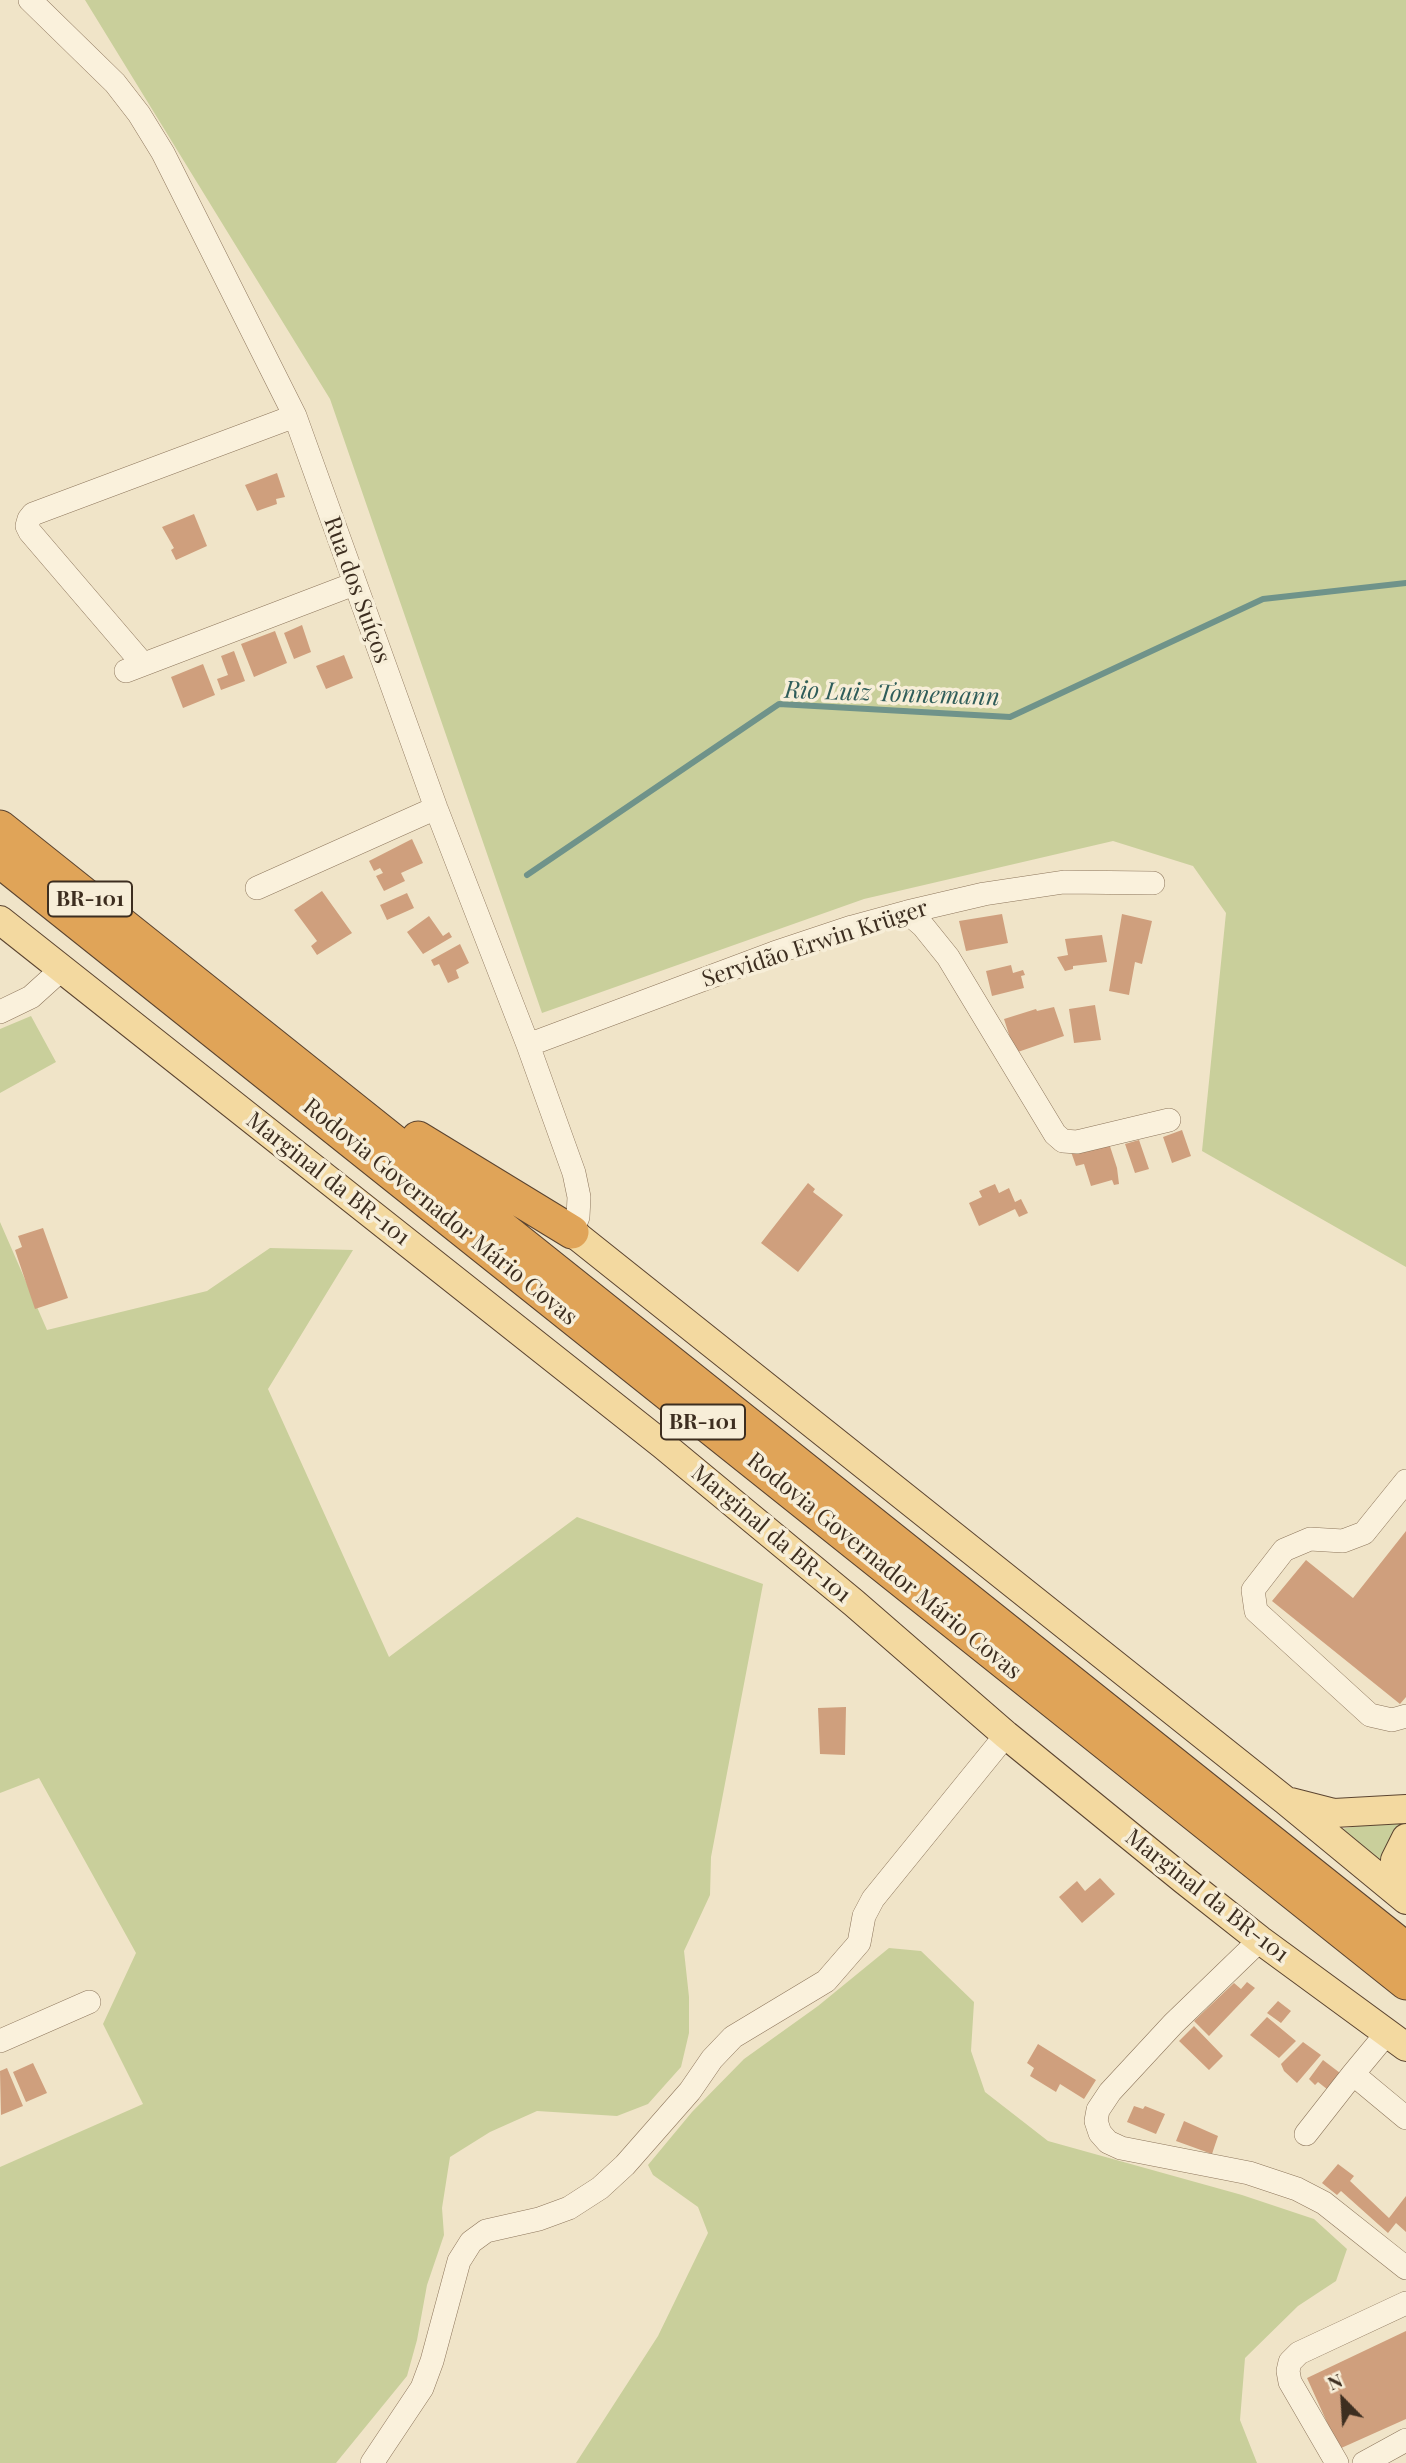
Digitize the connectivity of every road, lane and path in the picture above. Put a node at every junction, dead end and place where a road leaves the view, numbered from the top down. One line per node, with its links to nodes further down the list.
1 (30, 0): 2 (street, Rua dos Suíços)
2 (295, 416): 3 (street, Rua dos Suíços); 3 (street)
3 (354, 584): 4 (street, Rua dos Suíços)
4 (436, 808): 8 (street); 13 (street, Rua dos Suíços)
5 (0, 827): 14 (highway, Rodovia Governador Mário Covas / BR-101)
6 (0, 861): 26 (highway, Rodovia Governador Mário Covas / BR-101)
7 (1153, 883): 9 (street, Servidão Erwin Krüger)
8 (257, 888)
9 (907, 912): 13 (street, Servidão Erwin Krüger); 15 (street)
10 (0, 920): 11 (main road, Marginal da BR-101)
11 (62, 969): 12 (street); 19 (main road, Marginal da BR-101)
12 (0, 1012)
13 (528, 1045): 16 (street, Rua dos Suíços)
14 (289, 1059): 16 (highway); 25 (highway, Rodovia Governador Mário Covas / BR-101)
15 (1169, 1120)
16 (572, 1231): 20 (main road)
17 (1406, 1481): 18 (street)
18 (1406, 1716)
19 (1006, 1734): 24 (main road, Marginal da BR-101); 36 (street)
20 (1286, 1801): 21 (main road); 23 (main road)
21 (1406, 1809)
22 (1406, 1838): 23 (main road)
23 (1403, 1898)
24 (1260, 1940): 29 (main road, Marginal da BR-101); 33 (street)
25 (1406, 1949)
26 (1406, 1983)
27 (89, 2002): 28 (street)
28 (0, 2040)
29 (1396, 2040): 30 (street)
30 (1353, 2074): 31 (street); 32 (street)
31 (1406, 2118)
32 (1306, 2134)
33 (1406, 2268)
34 (1406, 2303): 37 (street)
35 (1406, 2440): 38 (street)
36 (372, 2463)
37 (1337, 2463)
38 (1364, 2463)

